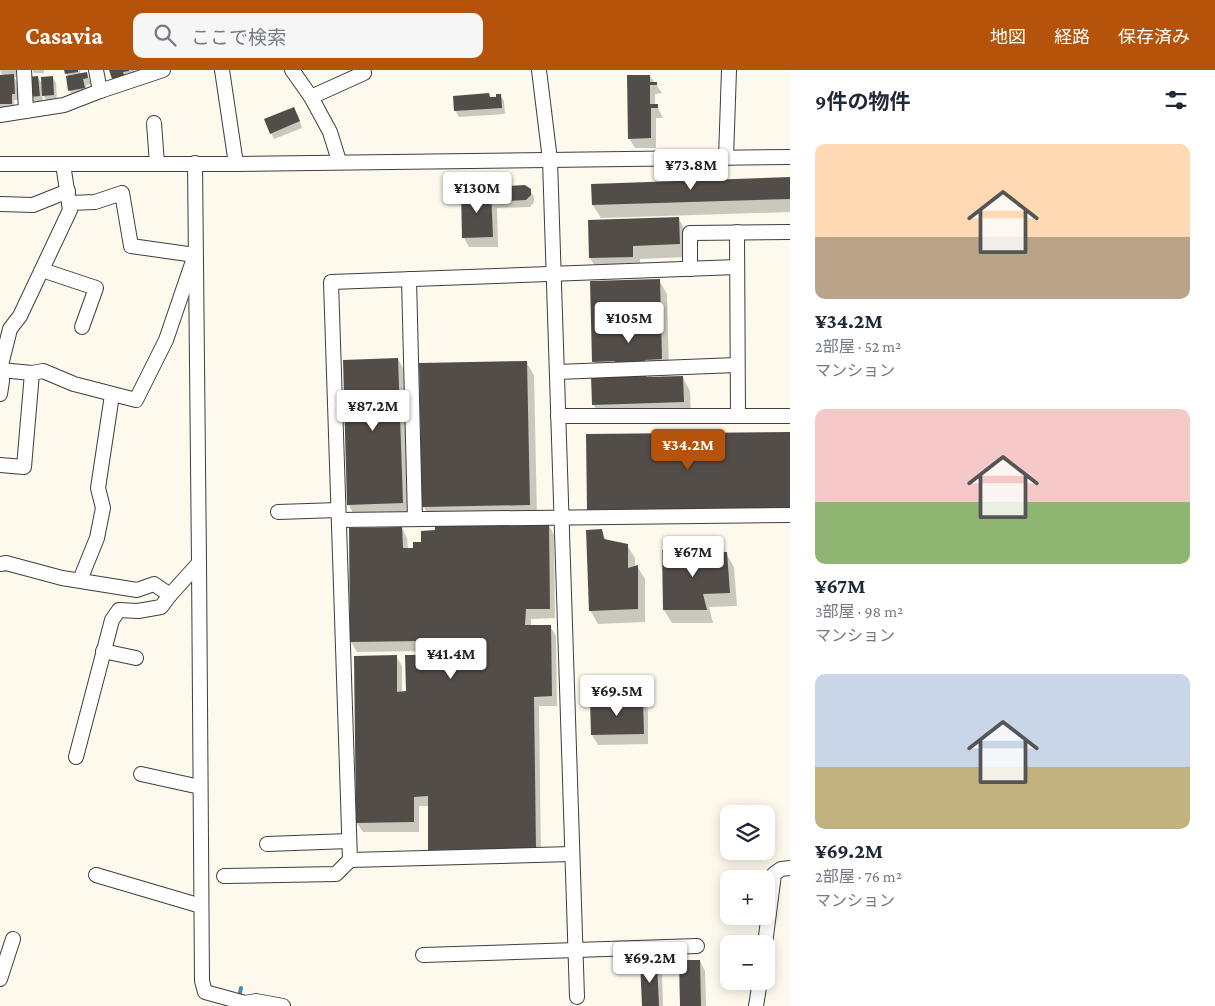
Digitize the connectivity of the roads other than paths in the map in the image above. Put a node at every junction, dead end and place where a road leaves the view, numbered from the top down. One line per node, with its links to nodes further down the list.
1 (24, 70): 11 (street)
2 (96, 70): 9 (street)
3 (163, 70): 9 (street)
4 (222, 70): 22 (street)
5 (292, 70): 10 (street)
6 (363, 70): 10 (street)
7 (539, 70): 16 (street)
8 (729, 70): 15 (street)
9 (100, 91): 11 (street)
10 (311, 98): 17 (street)
11 (26, 111): 12 (street)
12 (0, 115)
13 (154, 123): 21 (street)
14 (790, 157): 15 (street)
15 (726, 158): 16 (street)
16 (550, 160): 17 (street); 31 (street)
17 (339, 161): 22 (street)
18 (194, 163): 21 (street); 22 (street); 27 (street)
19 (0, 164): 20 (street)
20 (64, 164): 21 (street); 23 (street)
21 (157, 164)
22 (236, 164)
23 (68, 197): 24 (street); 27 (street); 30 (street)
24 (0, 204)
25 (737, 232): 26 (street); 28 (street); 29 (street)
26 (790, 232)
27 (195, 255): 39 (street); 50 (street)
28 (737, 267): 29 (street); 34 (street)
29 (690, 269): 31 (street)
30 (42, 270): 33 (street); 35 (street)
31 (554, 274): 32 (street); 36 (street)
32 (409, 279): 45 (street); 48 (street)
33 (82, 327)
34 (737, 365): 36 (street); 41 (street)
35 (0, 370): 37 (street); 38 (street)
36 (557, 372): 40 (street)
37 (32, 373): 39 (street); 43 (street)
38 (0, 394)
39 (112, 395): 51 (street)
40 (558, 416): 41 (street); 47 (street)
41 (738, 416): 42 (street)
42 (790, 416)
43 (0, 465)
44 (278, 512): 45 (street)
45 (338, 515): 48 (street); 58 (street)
46 (790, 515): 47 (street)
47 (562, 518): 48 (street); 60 (street)
48 (416, 519)
49 (0, 564): 51 (street)
50 (199, 564): 52 (street); 57 (street)
51 (80, 580): 52 (street)
52 (170, 595): 53 (street)
53 (103, 652): 54 (street); 55 (street)
54 (136, 658)
55 (76, 757)
56 (141, 774): 57 (street)
57 (200, 787): 65 (street)
58 (349, 840): 59 (street); 61 (street)
59 (267, 844)
60 (572, 854): 61 (street); 69 (street)
61 (350, 860): 64 (street)
62 (790, 868): 66 (street)
63 (96, 875): 65 (street)
64 (224, 876)
65 (201, 906): 74 (street)
66 (766, 935)
67 (13, 939): 71 (street)
68 (697, 946): 69 (street)
69 (576, 949): 70 (street); 73 (street)
70 (423, 954)
71 (0, 979)
72 (759, 990): 76 (street)
73 (577, 997)
74 (245, 1005): 75 (street)
75 (283, 1006)
76 (756, 1006)

